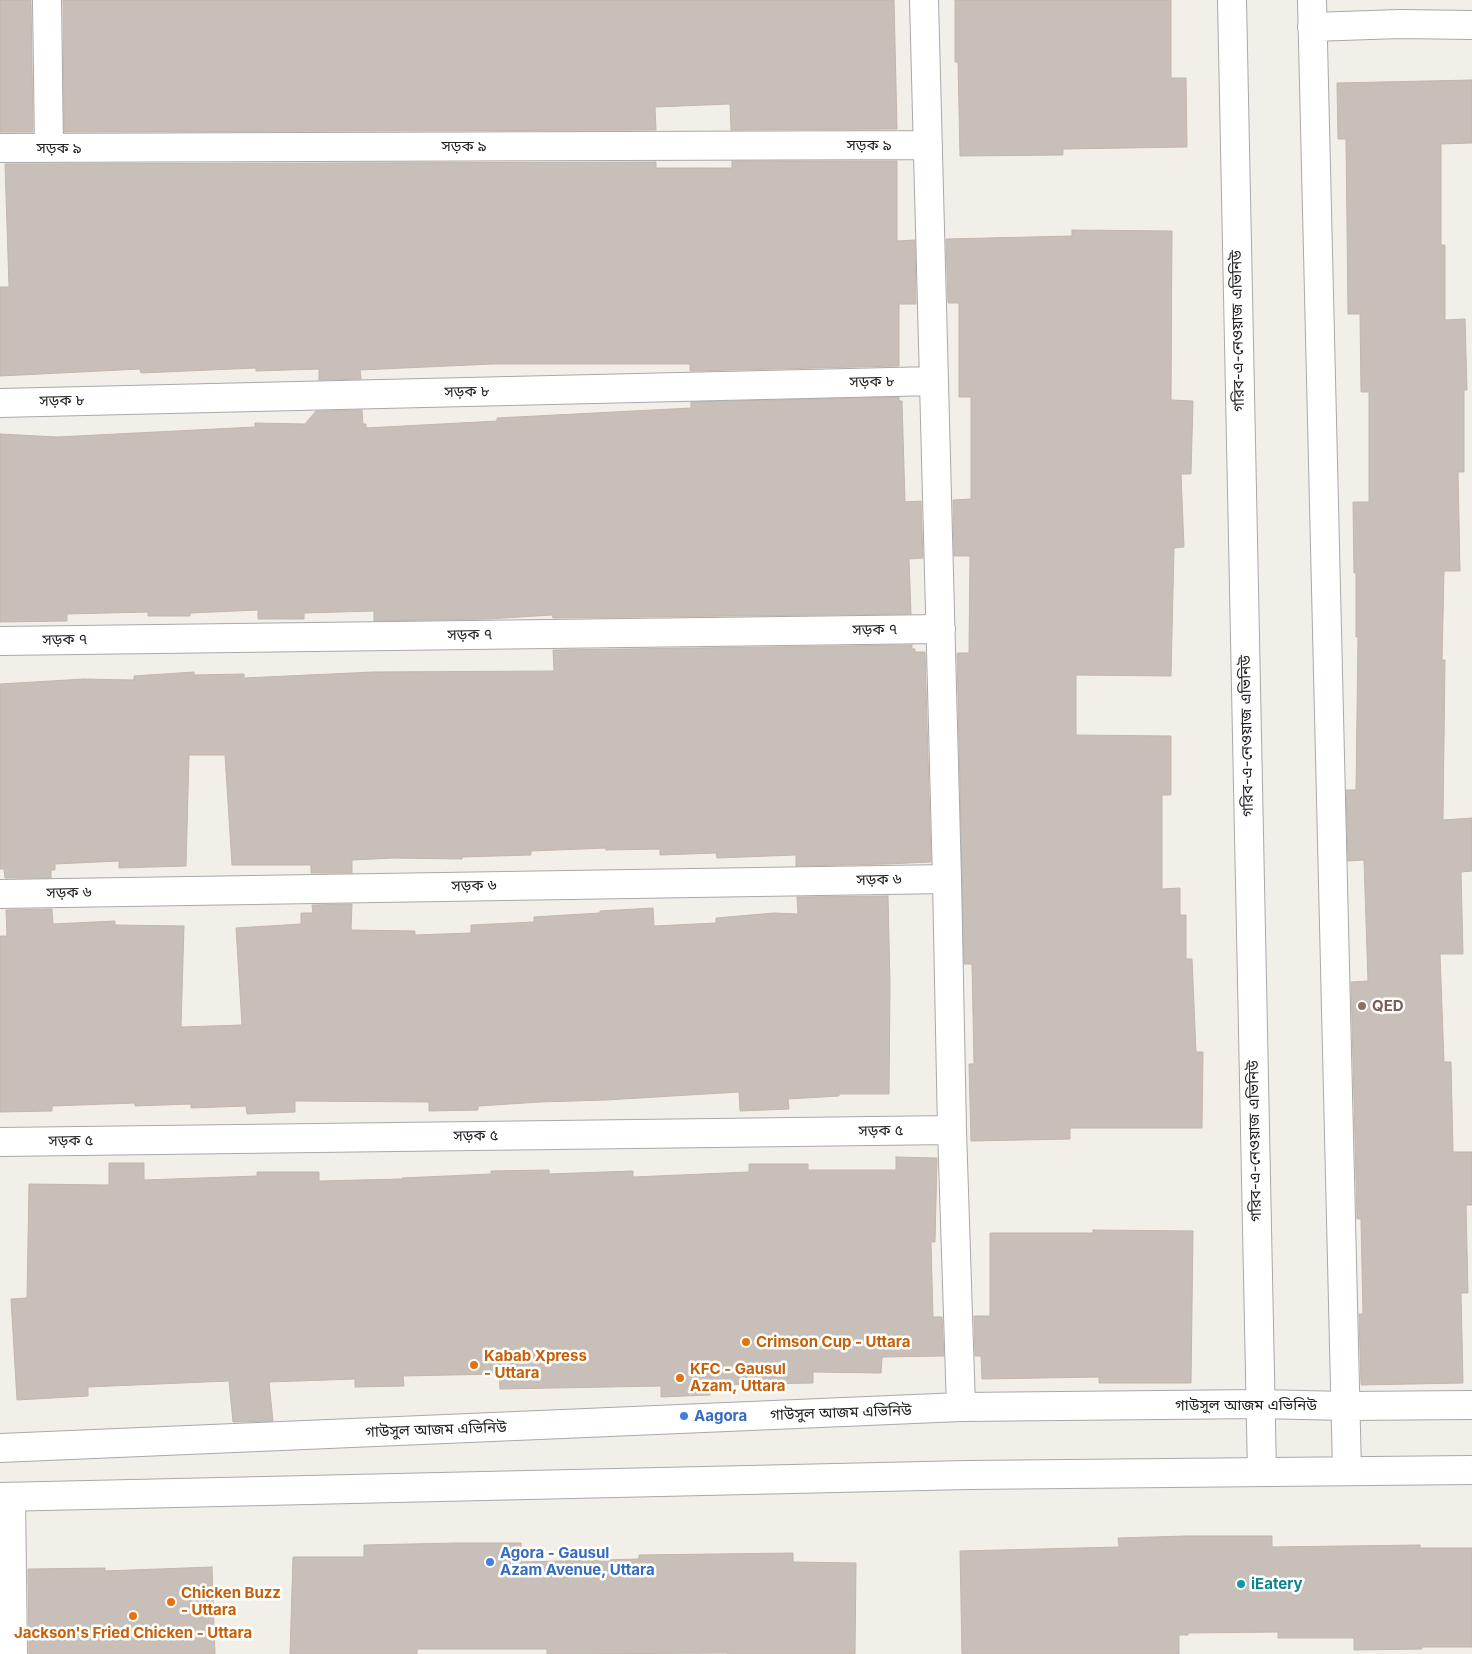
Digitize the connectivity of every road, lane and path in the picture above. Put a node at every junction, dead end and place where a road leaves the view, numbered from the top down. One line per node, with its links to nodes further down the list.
1 (47, 0): 9 (street)
2 (924, 0): 7 (street)
3 (1232, 0): 18 (street, গরিব-এ-নেওয়াজ এভিনিউ)
4 (1312, 0): 6 (street)
5 (1472, 25): 6 (street)
6 (1312, 27): 20 (street)
7 (928, 145): 9 (street, সড়ক ৯); 10 (street)
8 (0, 148): 9 (street, সড়ক ৯)
9 (49, 148)
10 (934, 381): 11 (street, সড়ক ৮); 12 (street)
11 (0, 403)
12 (941, 629): 13 (street, সড়ক ৭); 14 (street)
13 (0, 641)
14 (947, 879): 15 (street, সড়ক ৬); 16 (street)
15 (0, 894)
16 (952, 1130): 17 (street, সড়ক ৫); 21 (street)
17 (0, 1142)
18 (1260, 1404): 20 (street, গাউসুল আজম এভিনিউ); 21 (street, গাউসুল আজম এভিনিউ); 25 (street, গরিব-এ-নেওয়াজ এভিনিউ)
19 (1472, 1405): 20 (street, গাউসুল আজম এভিনিউ)
20 (1345, 1406): 24 (street)
21 (961, 1407): 22 (street, গাউসুল আজম এভিনিউ)
22 (0, 1448)
23 (1472, 1470): 24 (street)
24 (1347, 1471): 25 (street)
25 (1262, 1472): 26 (street)
26 (5, 1497): 27 (street)
27 (13, 1654)

